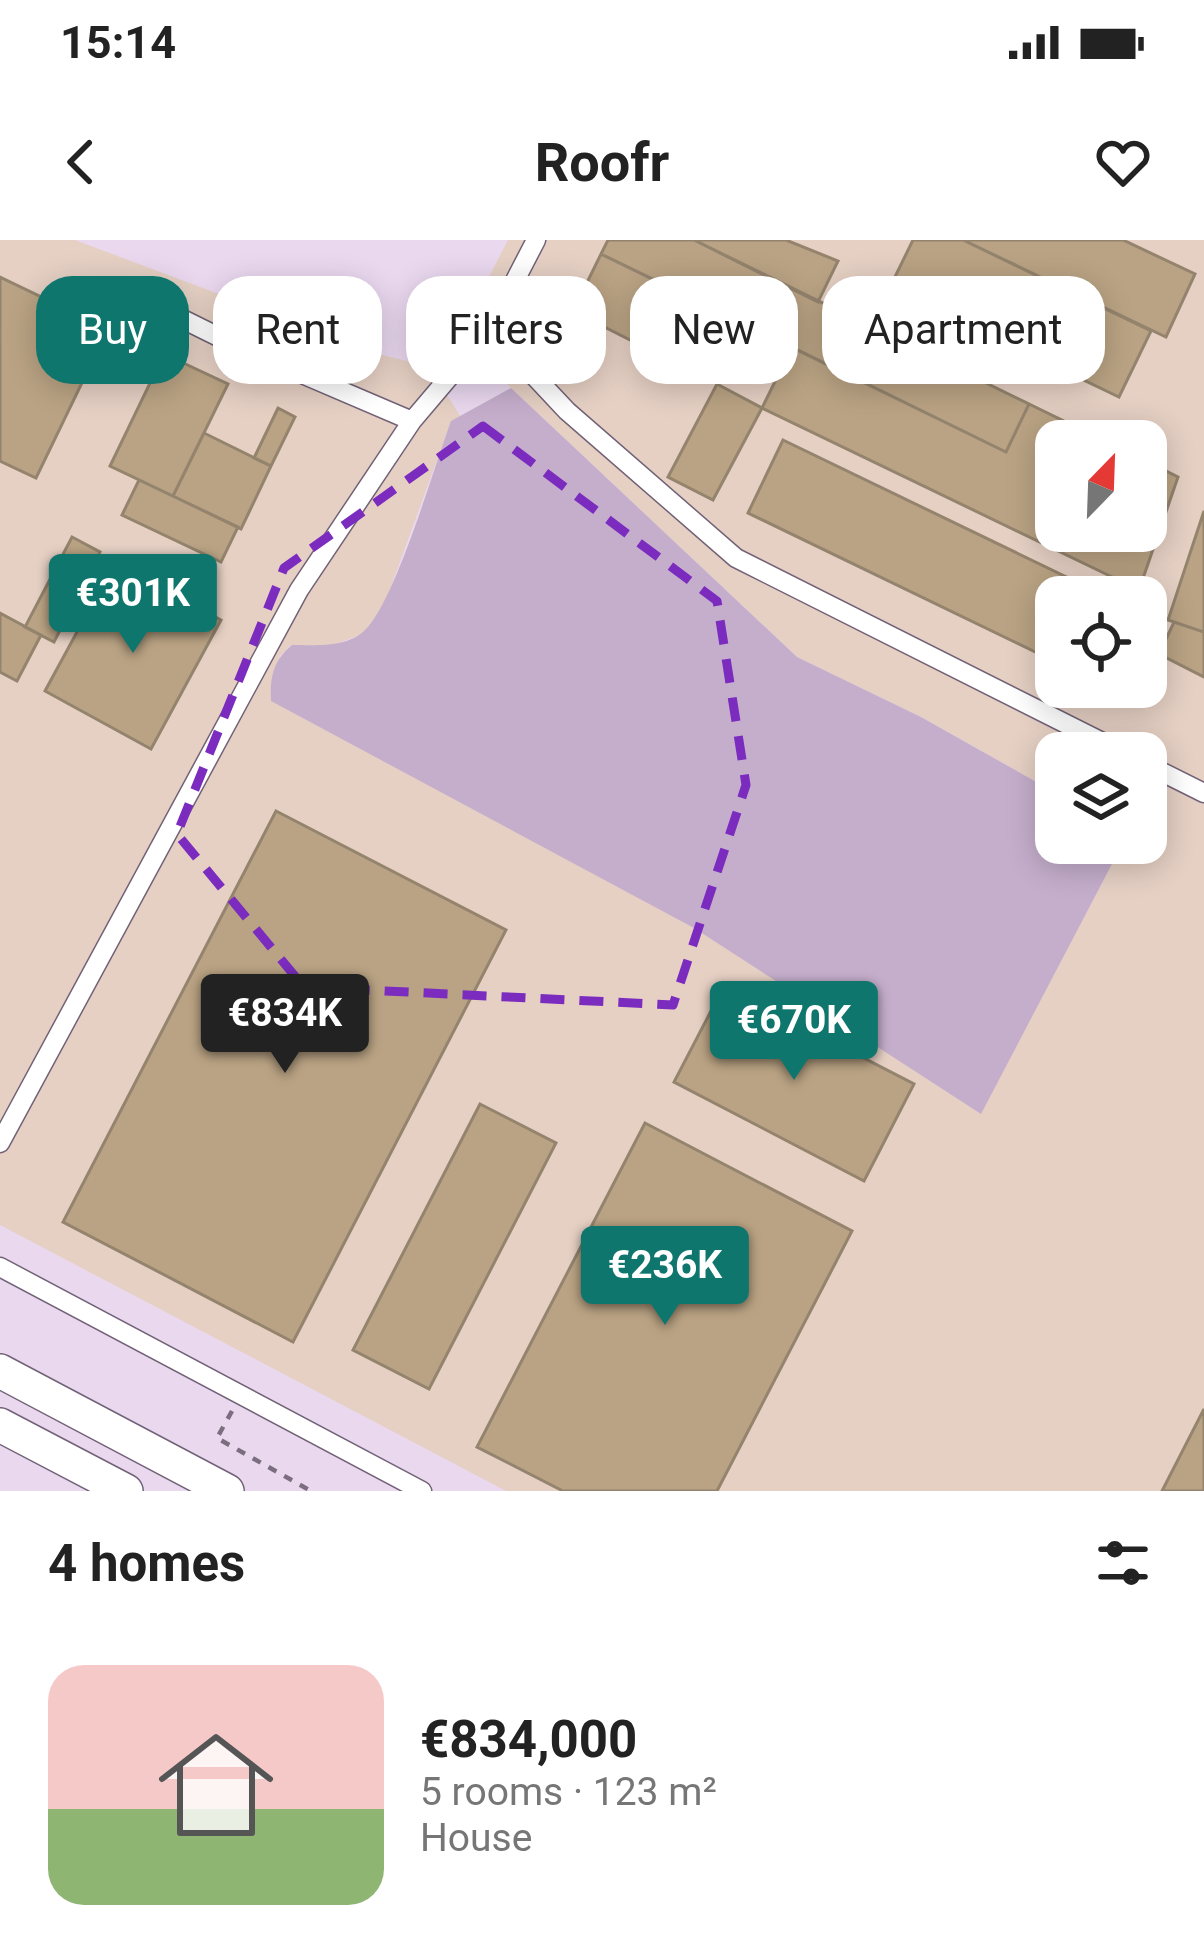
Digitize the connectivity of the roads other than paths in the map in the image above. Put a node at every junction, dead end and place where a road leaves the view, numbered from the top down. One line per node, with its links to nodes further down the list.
1 (536, 240): 2 (street)
2 (517, 276)
3 (189, 322): 6 (street)
4 (443, 384): 6 (street)
5 (542, 384): 7 (street)
6 (412, 421): 10 (street)
7 (1082, 732)
8 (1167, 774): 9 (street)
9 (1204, 793)
10 (0, 1143)
11 (0, 1267): 16 (street)
12 (0, 1371): 15 (highway)
13 (0, 1425): 14 (highway)
14 (126, 1491)
15 (227, 1491)
16 (422, 1491)

